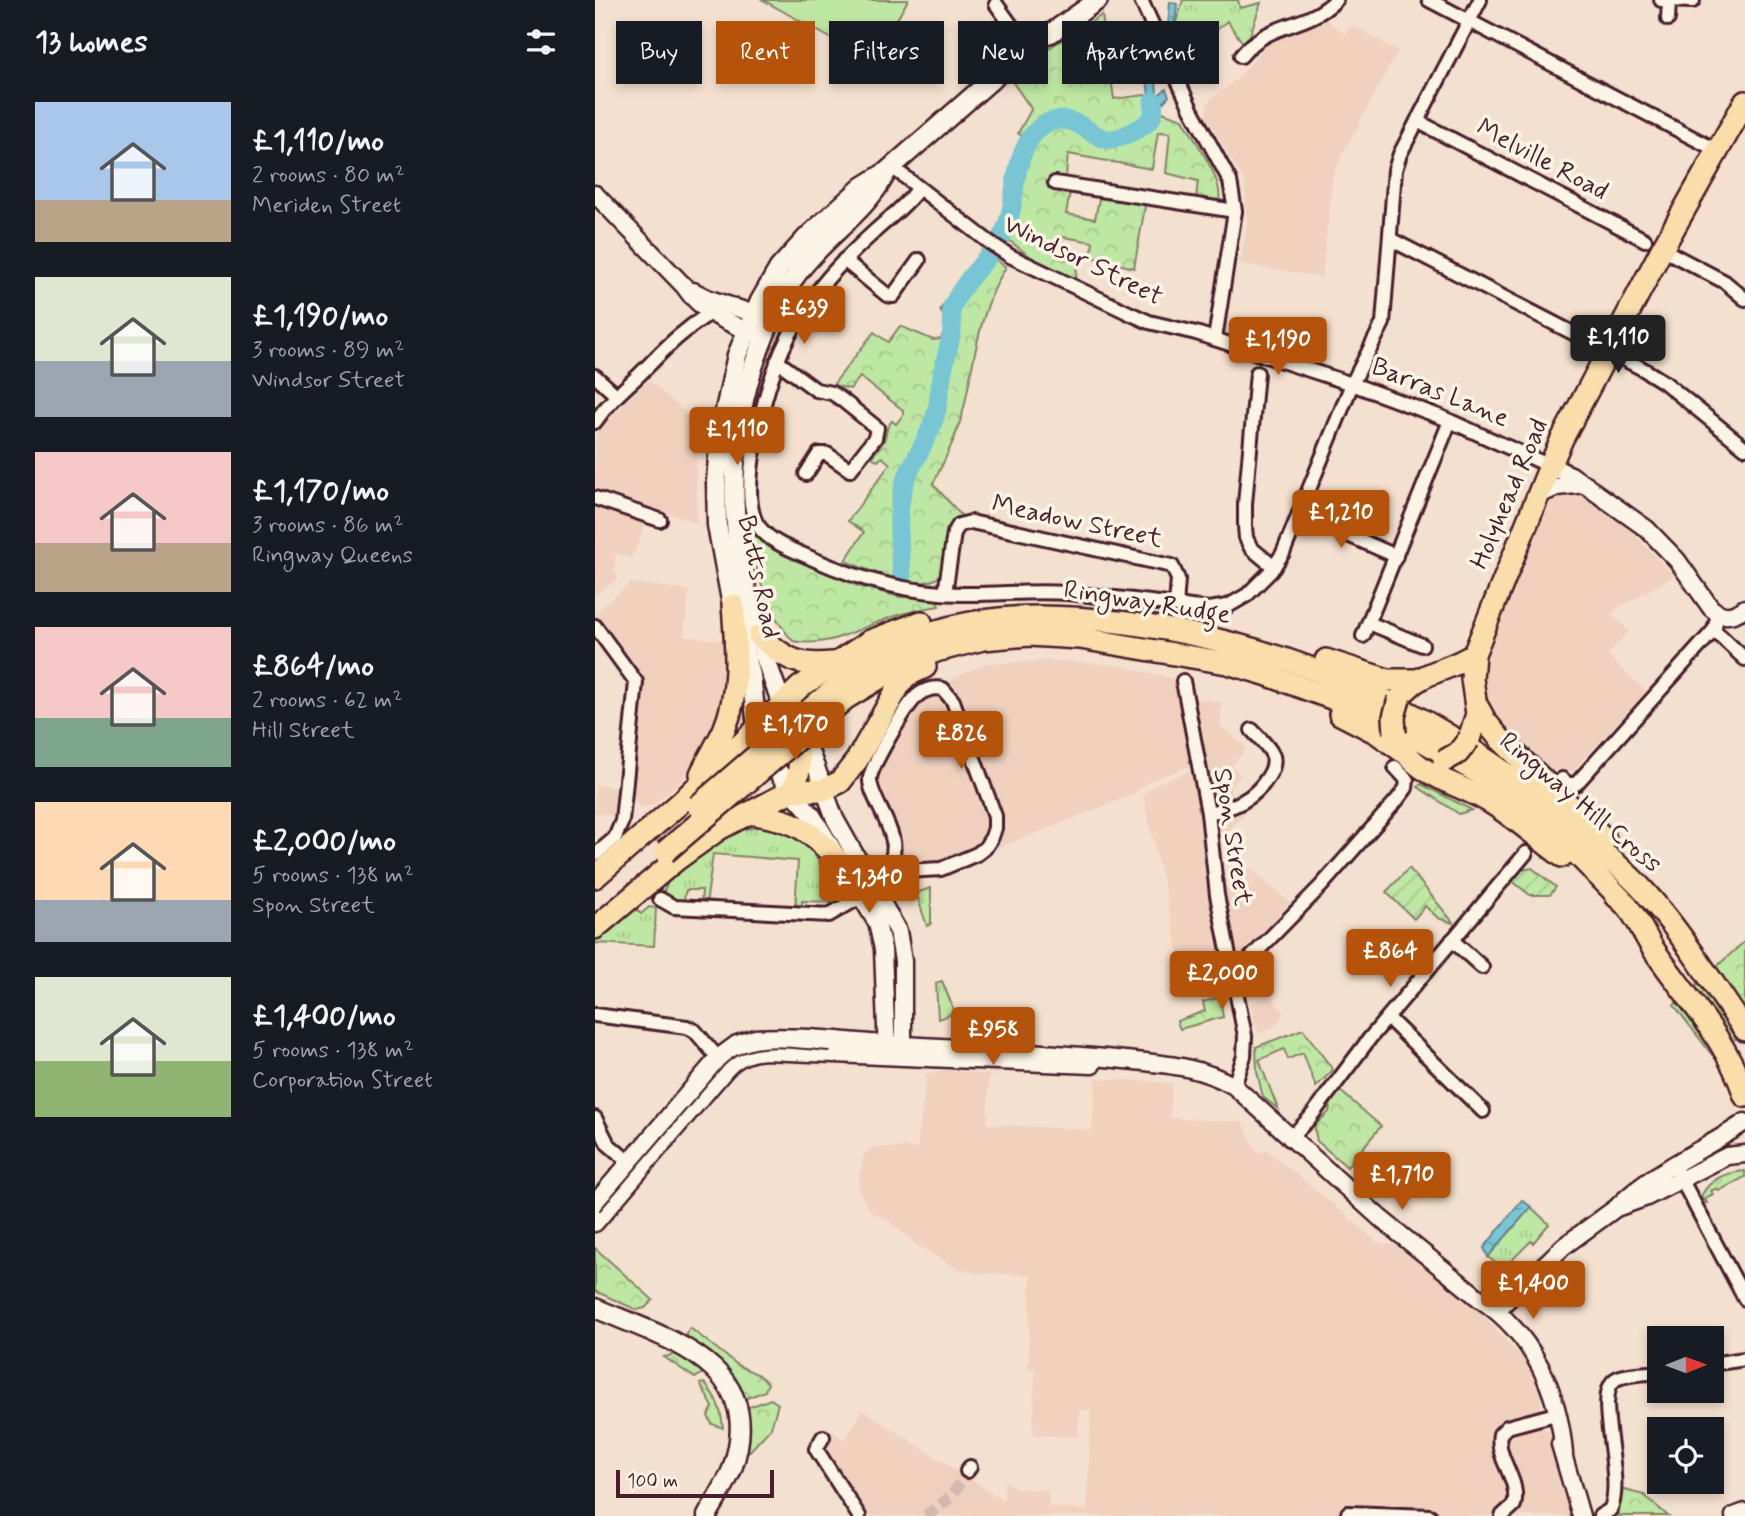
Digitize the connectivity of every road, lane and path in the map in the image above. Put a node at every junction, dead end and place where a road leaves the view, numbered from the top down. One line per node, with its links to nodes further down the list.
1 (1141, 0): 24 (street)
2 (1336, 0): 15 (street)
3 (1429, 0): 10 (street)
4 (1480, 0): 10 (street)
5 (1665, 1): 6 (street); 9 (street)
6 (1693, 1)
7 (1087, 3): 12 (main road, Butts Road)
8 (996, 4): 11 (street)
9 (1668, 19)
10 (1469, 20): 18 (street); 19 (street)
11 (1008, 21)
12 (1051, 33): 13 (main road, Butts Road); 14 (main road, Butts Road)
13 (1048, 34)
14 (1048, 41)
15 (1241, 56)
16 (986, 84): 20 (main road, Butts Road)
17 (1745, 102): 19 (highway, Holyhead Road)
18 (1417, 121): 25 (street); 26 (street, Melville Road)
19 (1718, 151): 26 (highway, Holyhead Road)
20 (889, 169): 22 (street, Windsor Street); 32 (main road, Butts Road); 33 (main road, Butts Road)
21 (1055, 183): 24 (street)
22 (919, 188): 27 (street); 35 (street, Windsor Street)
23 (595, 194): 29 (street)
24 (1235, 211): 35 (street)
25 (1390, 239): 36 (street); 40 (street)
26 (1654, 244): 30 (street, Melville Road); 36 (highway, Holyhead Road)
27 (844, 260): 28 (street); 37 (street)
28 (919, 260)
29 (684, 286): 31 (street); 32 (street)
30 (1745, 299)
31 (710, 313): 34 (street); 41 (street)
32 (753, 313): 33 (street); 34 (main road, Butts Road)
33 (767, 329): 34 (street); 63 (main road, Butts Road)
34 (746, 330): 55 (main road, Butts Road)
35 (1215, 339): 40 (street, Windsor Street)
36 (1608, 351): 44 (street); 45 (highway, Holyhead Road)
37 (778, 361): 46 (street); 54 (street)
38 (1257, 373): 53 (street)
39 (595, 376): 41 (street)
40 (1352, 384): 42 (street, Barras Lane); 50 (street)
41 (616, 395): 43 (street)
42 (1450, 421): 45 (street, Barras Lane); 52 (street)
43 (595, 422)
44 (1745, 448)
45 (1550, 466): 47 (street, Barras Lane); 48 (highway, Holyhead Road)
46 (806, 474)
47 (1586, 484): 48 (street); 58 (street, Barras Lane)
48 (1539, 495): 68 (highway, Holyhead Road)
49 (595, 498): 51 (street)
50 (1300, 514): 52 (street); 53 (street)
51 (660, 520)
52 (1396, 556): 60 (street)
53 (1274, 567): 56 (street)
54 (945, 593): 56 (street); 56 (street, Meadow Street)
55 (733, 605): 75 (main road, Butts Road); 80 (highway)
56 (1176, 606)
57 (1745, 608): 58 (street)
58 (1720, 620): 69 (street); 79 (street)
59 (1112, 621): 61 (highway, Ringway Rudge); 65 (highway, Ringway Rudge); 70 (highway)
60 (1369, 623): 64 (street); 66 (street)
61 (1143, 625): 71 (highway); 77 (highway, Ringway Rudge)
62 (595, 626): 88 (street)
63 (759, 636): 70 (highway); 74 (main road, Butts Road)
64 (1363, 636)
65 (933, 642): 67 (highway, Ringway Rudge); 74 (highway, Ringway Rudge)
66 (1423, 645)
67 (1134, 646): 78 (highway, Ringway Rudge); 81 (highway)
68 (1474, 654): 71 (highway); 73 (highway)
69 (1745, 659)
70 (835, 662): 74 (highway)
71 (1424, 676): 73 (highway); 78 (highway, bridge)
72 (1183, 681): 84 (street, Spon Street)
73 (1475, 700): 78 (highway, bridge); 85 (highway)
74 (799, 715): 75 (highway); 81 (street); 82 (highway); 86 (highway, bridge)
75 (757, 727): 80 (highway); 82 (main road, Butts Road)
76 (1252, 730): 84 (street)
77 (1444, 731): 85 (highway, Ringway Hill Cross)
78 (1409, 755): 85 (highway, Ringway Hill Cross); 100 (street)
79 (1562, 779)
80 (695, 789): 90 (highway)
81 (823, 790): 82 (highway); 89 (street)
82 (790, 791): 83 (highway); 89 (street)
83 (750, 813): 89 (highway); 97 (highway)
84 (1208, 813): 100 (street, Spon Street)
85 (1578, 842): 96 (highway, Ringway Hill Cross); 106 (highway, Ringway Hill Cross)
86 (661, 847): 92 (highway); 95 (highway)
87 (1526, 853): 98 (street)
88 (595, 855)
89 (848, 860): 91 (street); 91 (street); 93 (street)
90 (595, 877)
91 (876, 889): 93 (street); 105 (street)
92 (595, 892)
93 (861, 897): 94 (street); 105 (street)
94 (660, 899)
95 (595, 914)
96 (1667, 919): 101 (highway); 104 (highway, Ringway Hill Cross)
97 (595, 928)
98 (1452, 940): 99 (street); 103 (street)
99 (1482, 967)
100 (1233, 976): 108 (street, Spon Street)
101 (1745, 1009)
102 (595, 1015): 107 (street)
103 (1388, 1018): 110 (street); 113 (street)
104 (1745, 1030)
105 (895, 1050): 107 (street); 108 (street)
106 (1736, 1061): 109 (highway, Ringway Hill Cross)
107 (722, 1063): 115 (street)
108 (1234, 1086): 113 (street)
109 (1745, 1096)
110 (1483, 1111)
111 (595, 1118): 115 (street)
112 (1745, 1122): 116 (street)
113 (1289, 1139): 122 (street)
114 (1745, 1154): 116 (street)
115 (634, 1167): 117 (street); 118 (street)
116 (1677, 1172): 120 (street); 122 (street)
117 (595, 1203)
118 (595, 1223)
119 (595, 1298): 123 (main road)
120 (1745, 1300)
121 (595, 1308): 123 (main road)
122 (1497, 1310): 124 (street)
123 (687, 1348): 133 (main road)
124 (1535, 1358): 128 (street); 130 (street)
125 (1745, 1359): 126 (street)
126 (1724, 1362)
127 (1647, 1374): 138 (street)
128 (1552, 1415): 130 (street); 136 (street)
129 (817, 1445): 134 (street)
130 (1564, 1454): 137 (street)
131 (1745, 1512): 139 (street)
132 (1348, 1513): 135 (street)
133 (707, 1516)
134 (859, 1516)
135 (1430, 1516)
136 (1502, 1516)
137 (1581, 1516)
138 (1600, 1516)
139 (1734, 1516)

